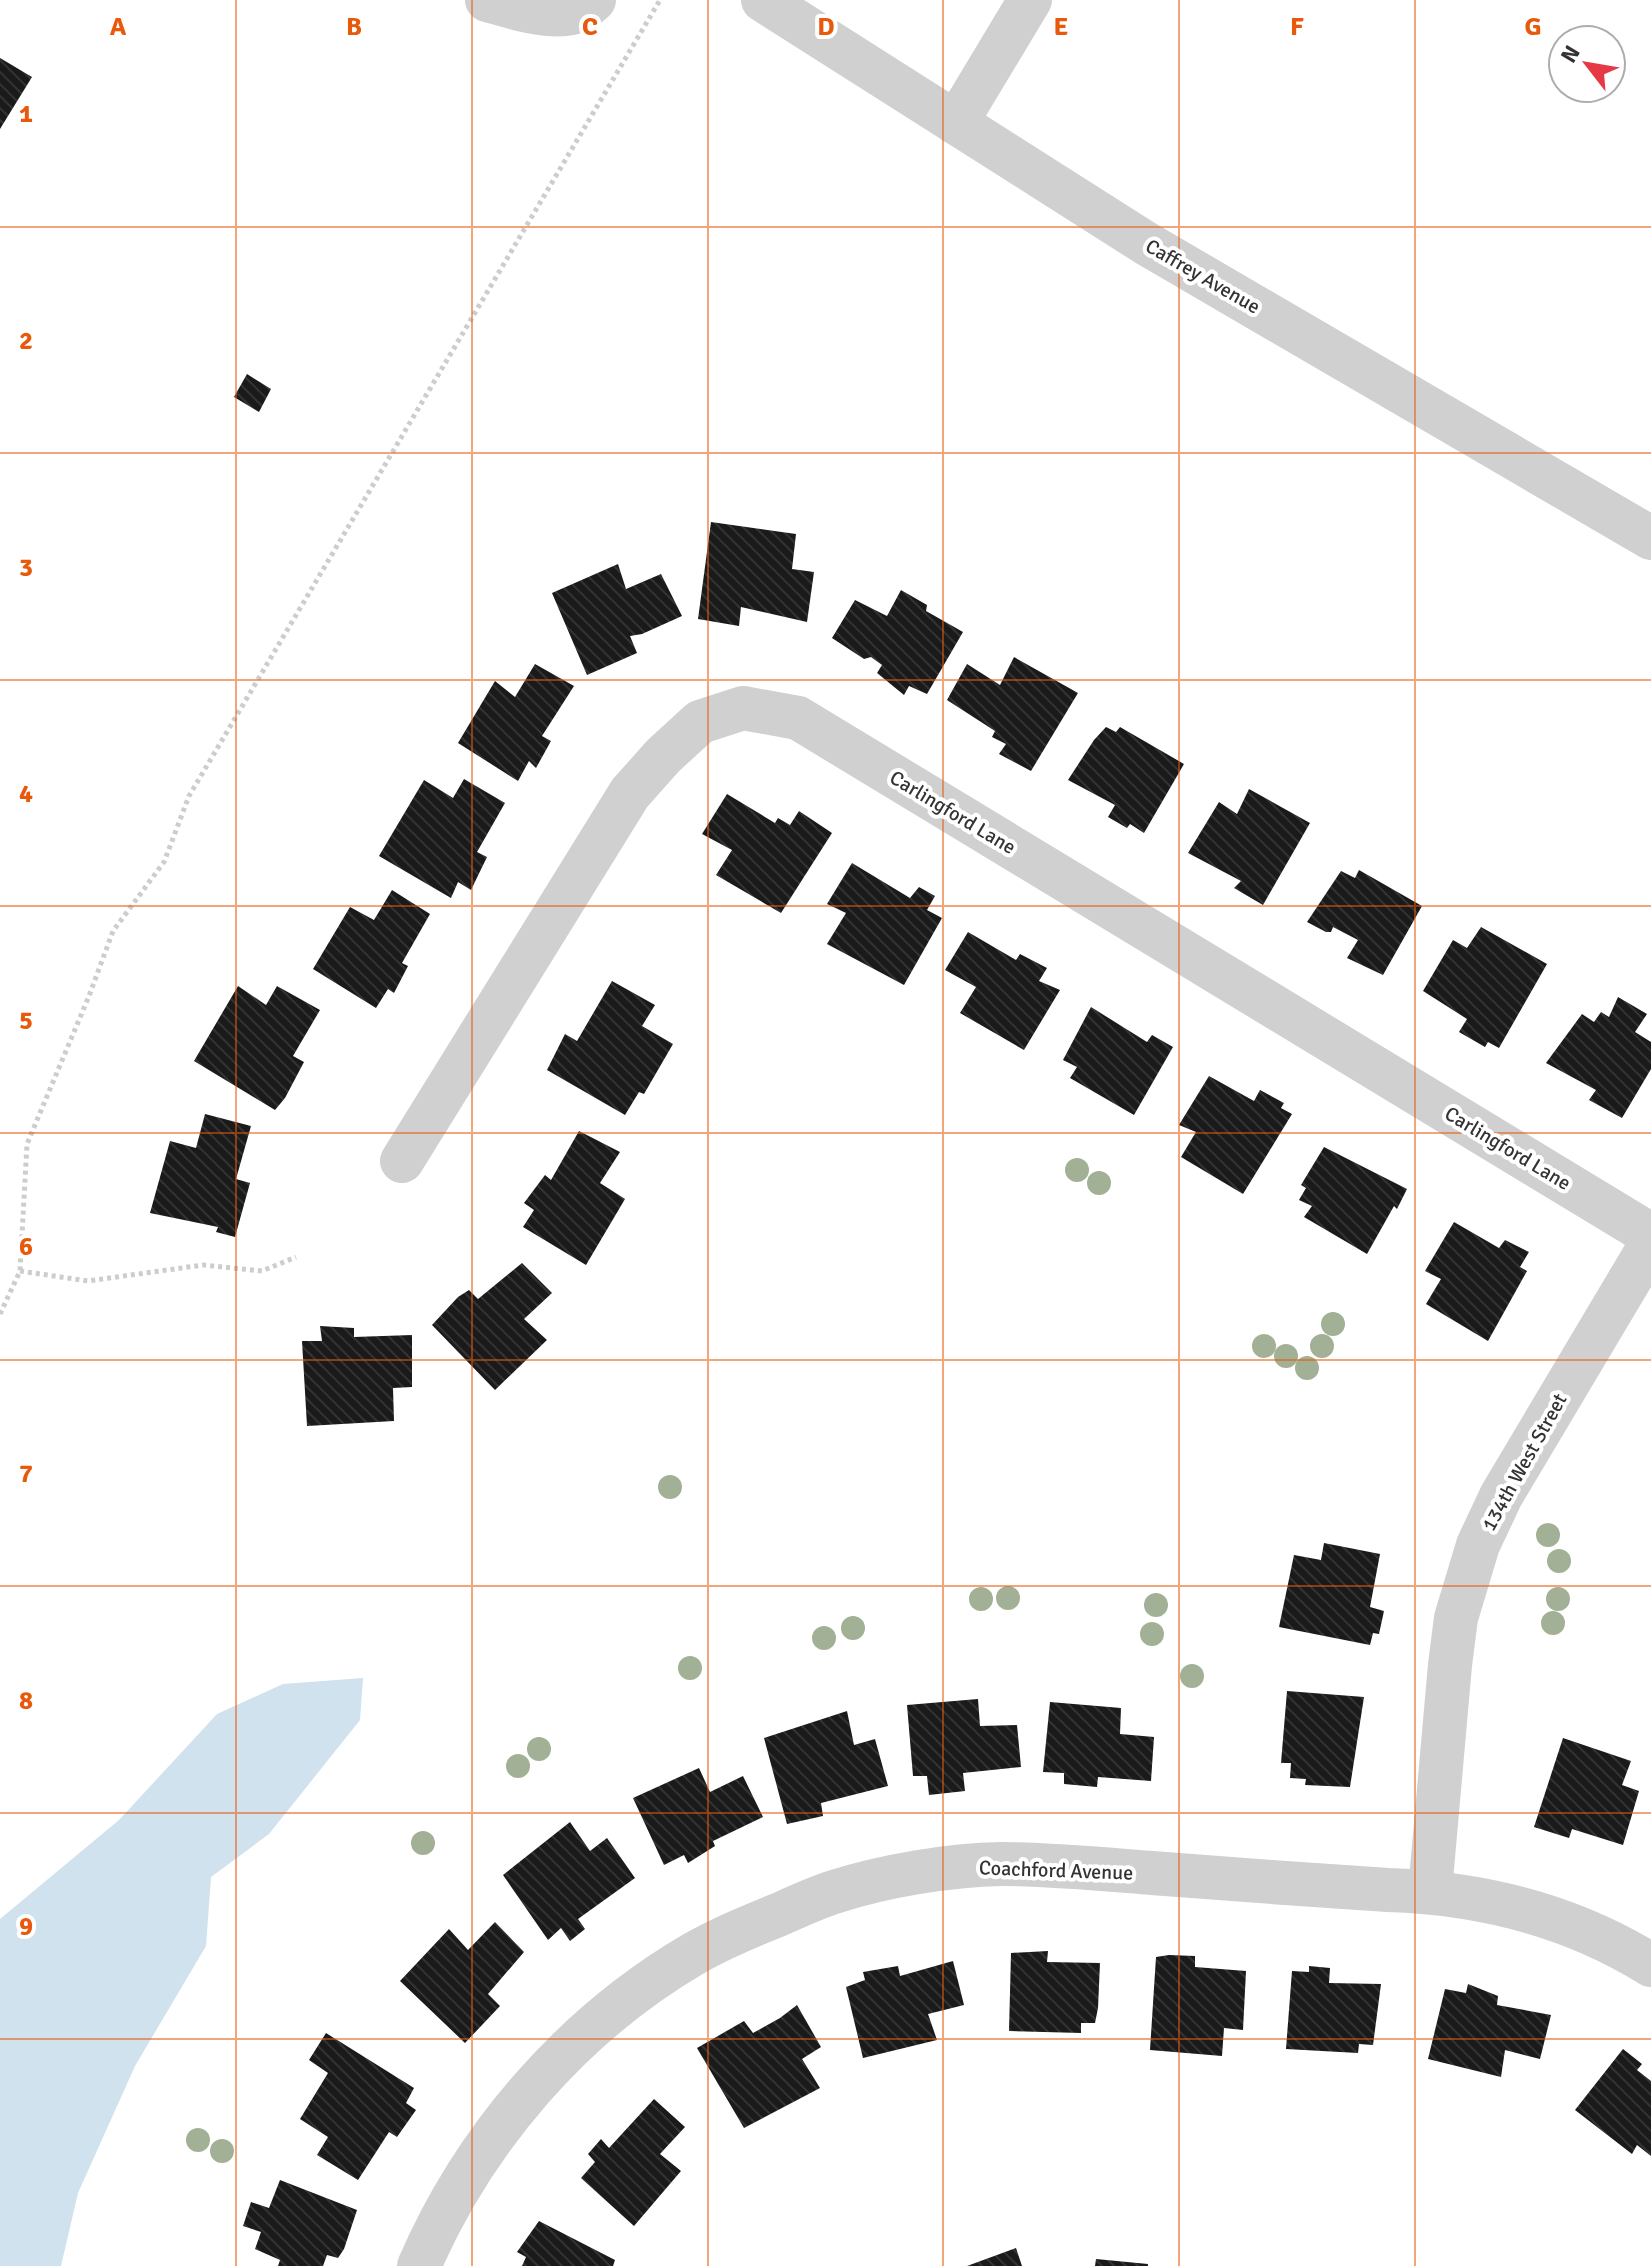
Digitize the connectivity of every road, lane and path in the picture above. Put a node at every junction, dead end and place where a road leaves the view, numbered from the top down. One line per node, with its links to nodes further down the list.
1 (487, 0): 2 (street)
2 (594, 0)
3 (660, 0): 12 (path)
4 (763, 0): 6 (street, Caffrey Avenue)
5 (1030, 0): 6 (street)
6 (956, 123): 7 (street, Caffrey Avenue)
7 (1651, 538)
8 (402, 1161): 9 (street, Carlingford Lane)
9 (1651, 1235)
10 (1651, 1244): 14 (street, 134th West Street)
11 (296, 1257): 12 (path)
12 (20, 1271): 13 (path)
13 (0, 1314)
14 (1430, 1891): 15 (street, Coachford Avenue); 16 (street, Coachford Avenue)
15 (1651, 1965)
16 (419, 2266)

